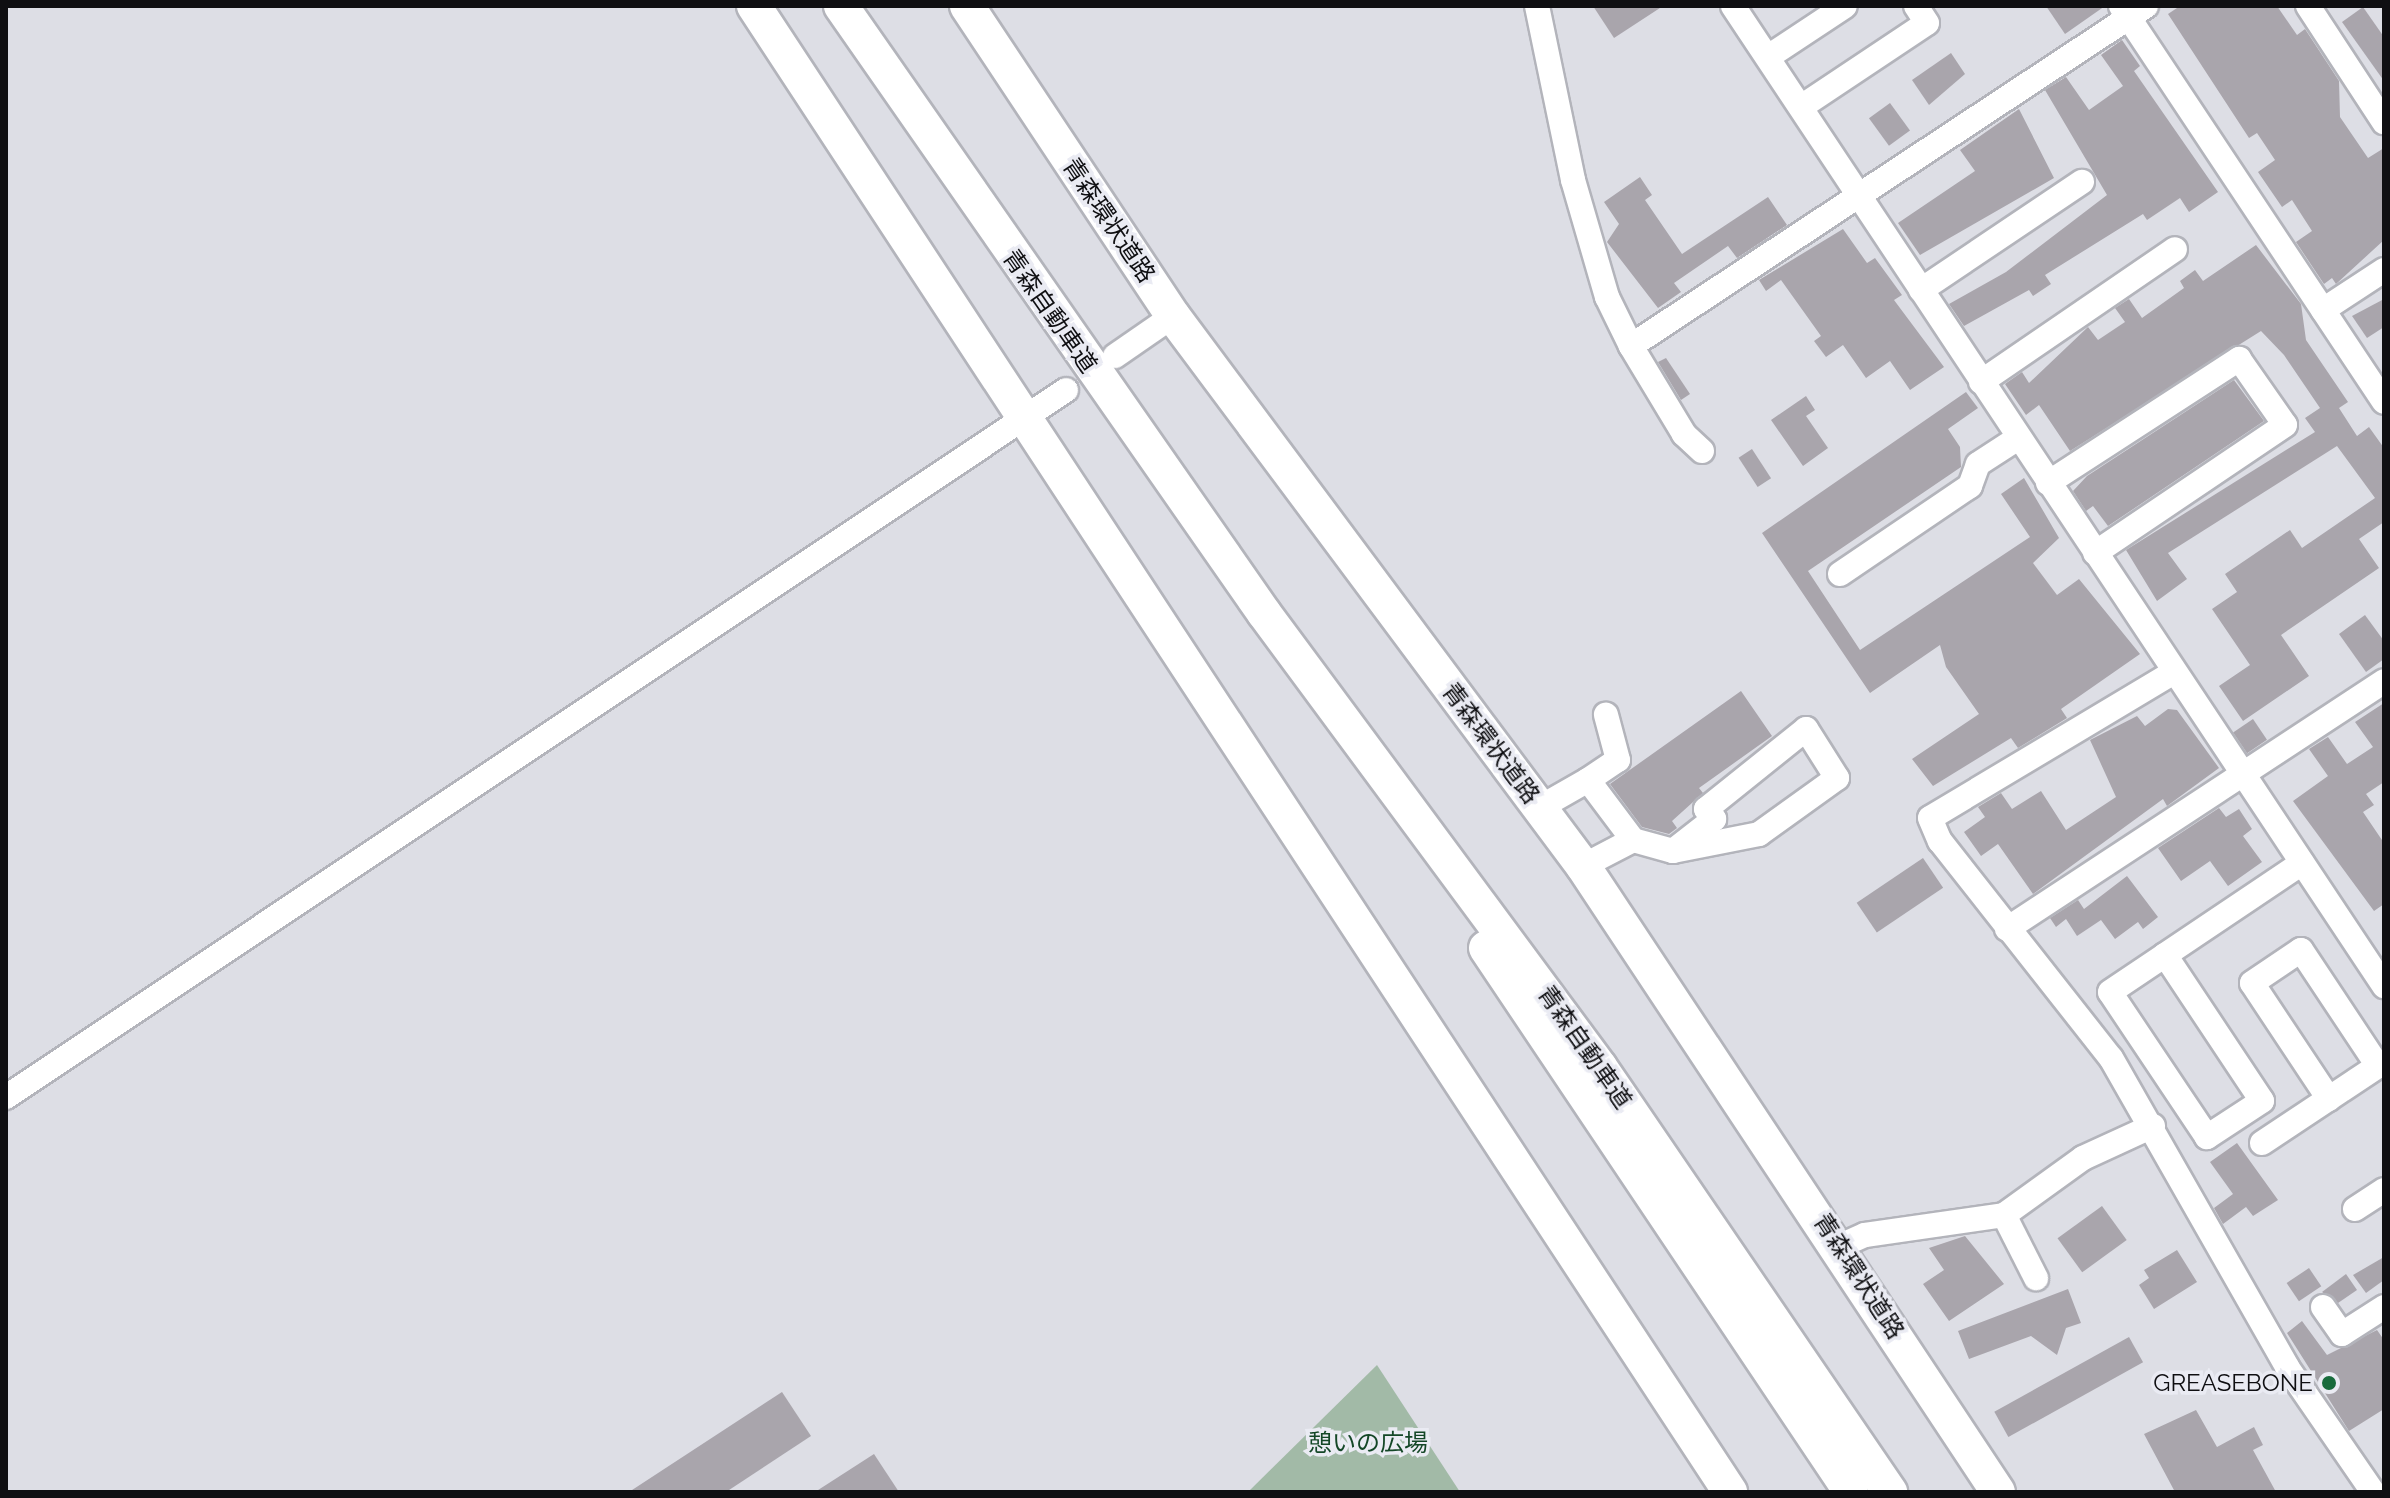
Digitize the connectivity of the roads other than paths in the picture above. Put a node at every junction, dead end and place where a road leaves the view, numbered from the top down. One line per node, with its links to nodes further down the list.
1 (754, 6): 25 (highway)
2 (841, 6): 31 (highway, 青森自動車道)
3 (967, 6): 19 (highway, 青森環状道路)
4 (1537, 6): 20 (street)
5 (1733, 6): 10 (street)
6 (1845, 6): 10 (street)
7 (1916, 6): 11 (street)
8 (2311, 7): 12 (street)
9 (2131, 10): 14 (street); 18 (street)
10 (1768, 57): 11 (street)
11 (1801, 107): 14 (street)
12 (2384, 122)
13 (2082, 182): 17 (street)
14 (1861, 196): 17 (street); 20 (street)
15 (2175, 249): 22 (street)
16 (2384, 270): 18 (street)
17 (1921, 290): 22 (street)
18 (2323, 310): 24 (street)
19 (1173, 316): 21 (street); 37 (highway, 青森環状道路)
20 (1631, 346): 27 (street)
21 (1115, 356)
22 (1981, 382): 26 (street)
23 (1066, 390): 25 (street)
24 (2384, 402)
25 (1030, 416): 46 (street); 57 (highway)
26 (2018, 438): 28 (street); 30 (street)
27 (1702, 451)
28 (2048, 483): 29 (street); 29 (street)
29 (2095, 553): 32 (street)
30 (1840, 574)
31 (1264, 613): 58 (highway, 青森自動車道); 59 (highway, 青森自動車道)
32 (2174, 672): 35 (street); 42 (street)
33 (2383, 684): 35 (street)
34 (1606, 715): 36 (street)
35 (2242, 774): 40 (street); 42 (street)
36 (1588, 780): 37 (street); 38 (street)
37 (1539, 808): 41 (highway, 青森環状道路)
38 (1633, 840): 39 (street); 41 (street)
39 (1673, 851): 39 (street)
40 (2302, 863): 43 (street); 44 (street)
41 (1583, 866): 53 (highway, 青森環状道路)
42 (2007, 929): 48 (street)
43 (2165, 955): 43 (street)
44 (2384, 986)
45 (2381, 1064): 47 (street); 47 (street)
46 (6, 1097)
47 (2329, 1099): 49 (street)
48 (2153, 1126): 52 (street); 61 (street)
49 (2262, 1143)
50 (2384, 1190): 51 (street)
51 (2355, 1209)
52 (2004, 1215): 53 (street); 54 (street)
53 (1840, 1246): 60 (highway, 青森環状道路)
54 (2036, 1278)
55 (2323, 1307): 56 (street)
56 (2384, 1307)
57 (1730, 1492)
58 (1851, 1492)
59 (1890, 1492)
60 (1998, 1492)
61 (2373, 1492)

